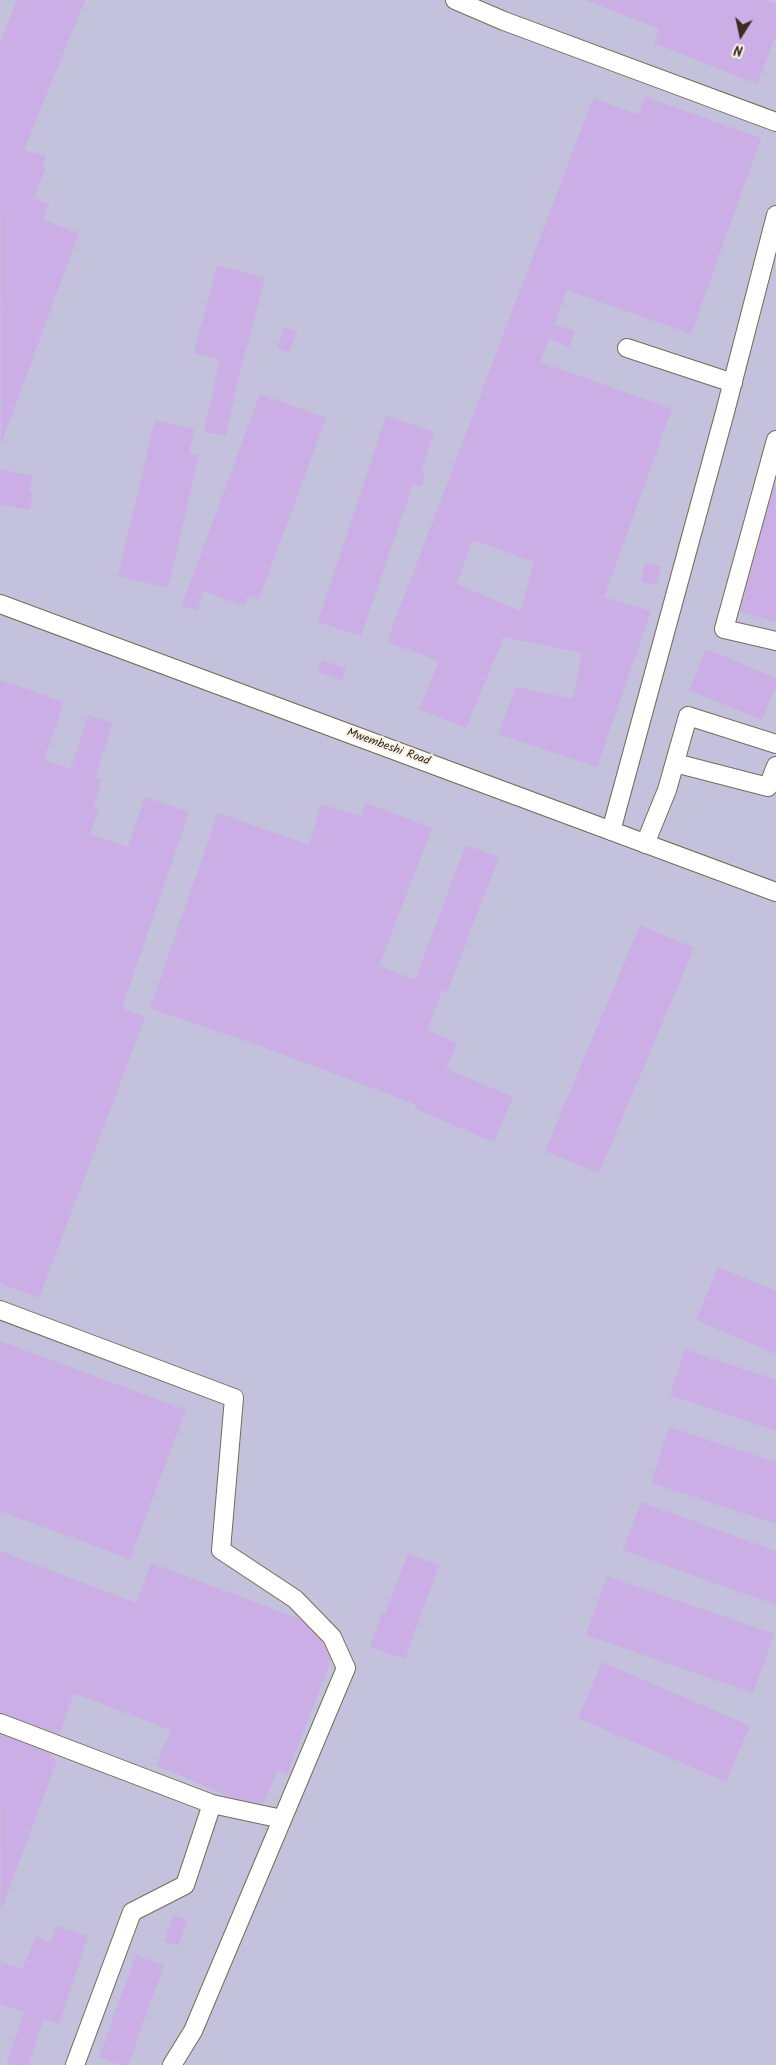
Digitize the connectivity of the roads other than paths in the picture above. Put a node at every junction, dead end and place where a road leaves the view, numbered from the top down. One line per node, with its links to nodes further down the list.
1 (454, 0): 2 (street)
2 (776, 122)
3 (776, 215): 5 (street)
4 (627, 348): 5 (street)
5 (733, 383): 12 (street)
6 (776, 440): 8 (street)
7 (0, 604): 12 (street, Mwembeshi Road)
8 (776, 641)
9 (776, 744): 10 (street)
10 (675, 763): 11 (street); 13 (street)
11 (776, 766)
12 (611, 831): 13 (street, Mwembeshi Road)
13 (645, 844): 14 (street, Mwembeshi Road)
14 (776, 892)
15 (0, 1310): 18 (street)
16 (0, 1723): 17 (street)
17 (212, 1804): 18 (street); 19 (street)
18 (282, 1819): 20 (street)
19 (75, 2065)
20 (172, 2065)

